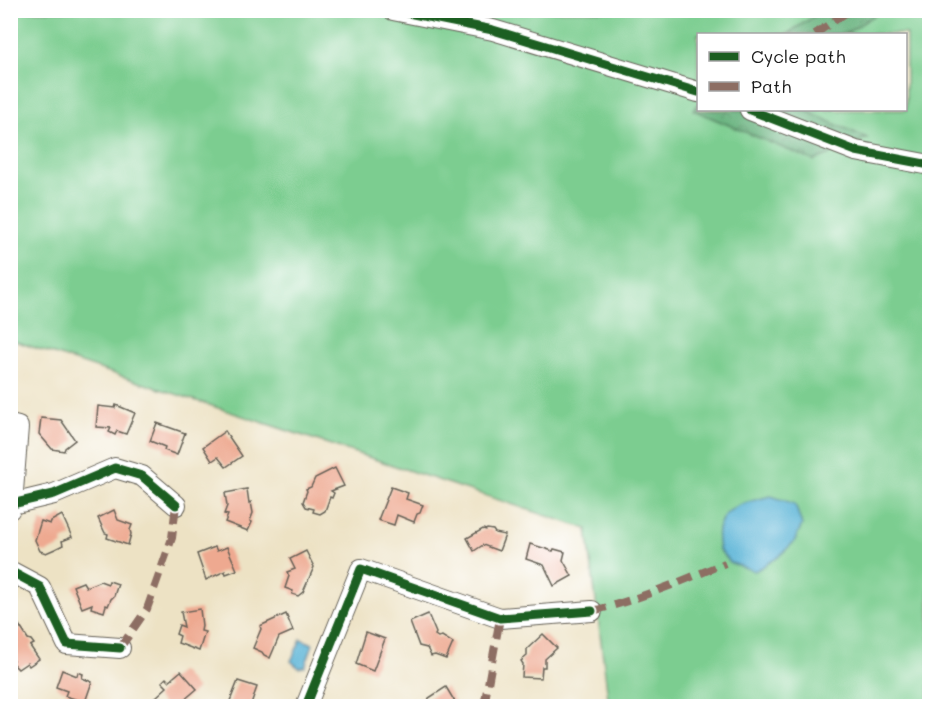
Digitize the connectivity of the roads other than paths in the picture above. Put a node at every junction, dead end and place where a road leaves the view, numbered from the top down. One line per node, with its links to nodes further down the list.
1 (393, 10): 2 (street)
2 (697, 91)
3 (753, 111): 4 (street)
4 (930, 165)
5 (10, 425): 7 (street)
6 (176, 505): 7 (street)
7 (11, 506)
8 (10, 571): 10 (street)
9 (592, 611): 11 (street)
10 (120, 648)
11 (306, 706)

